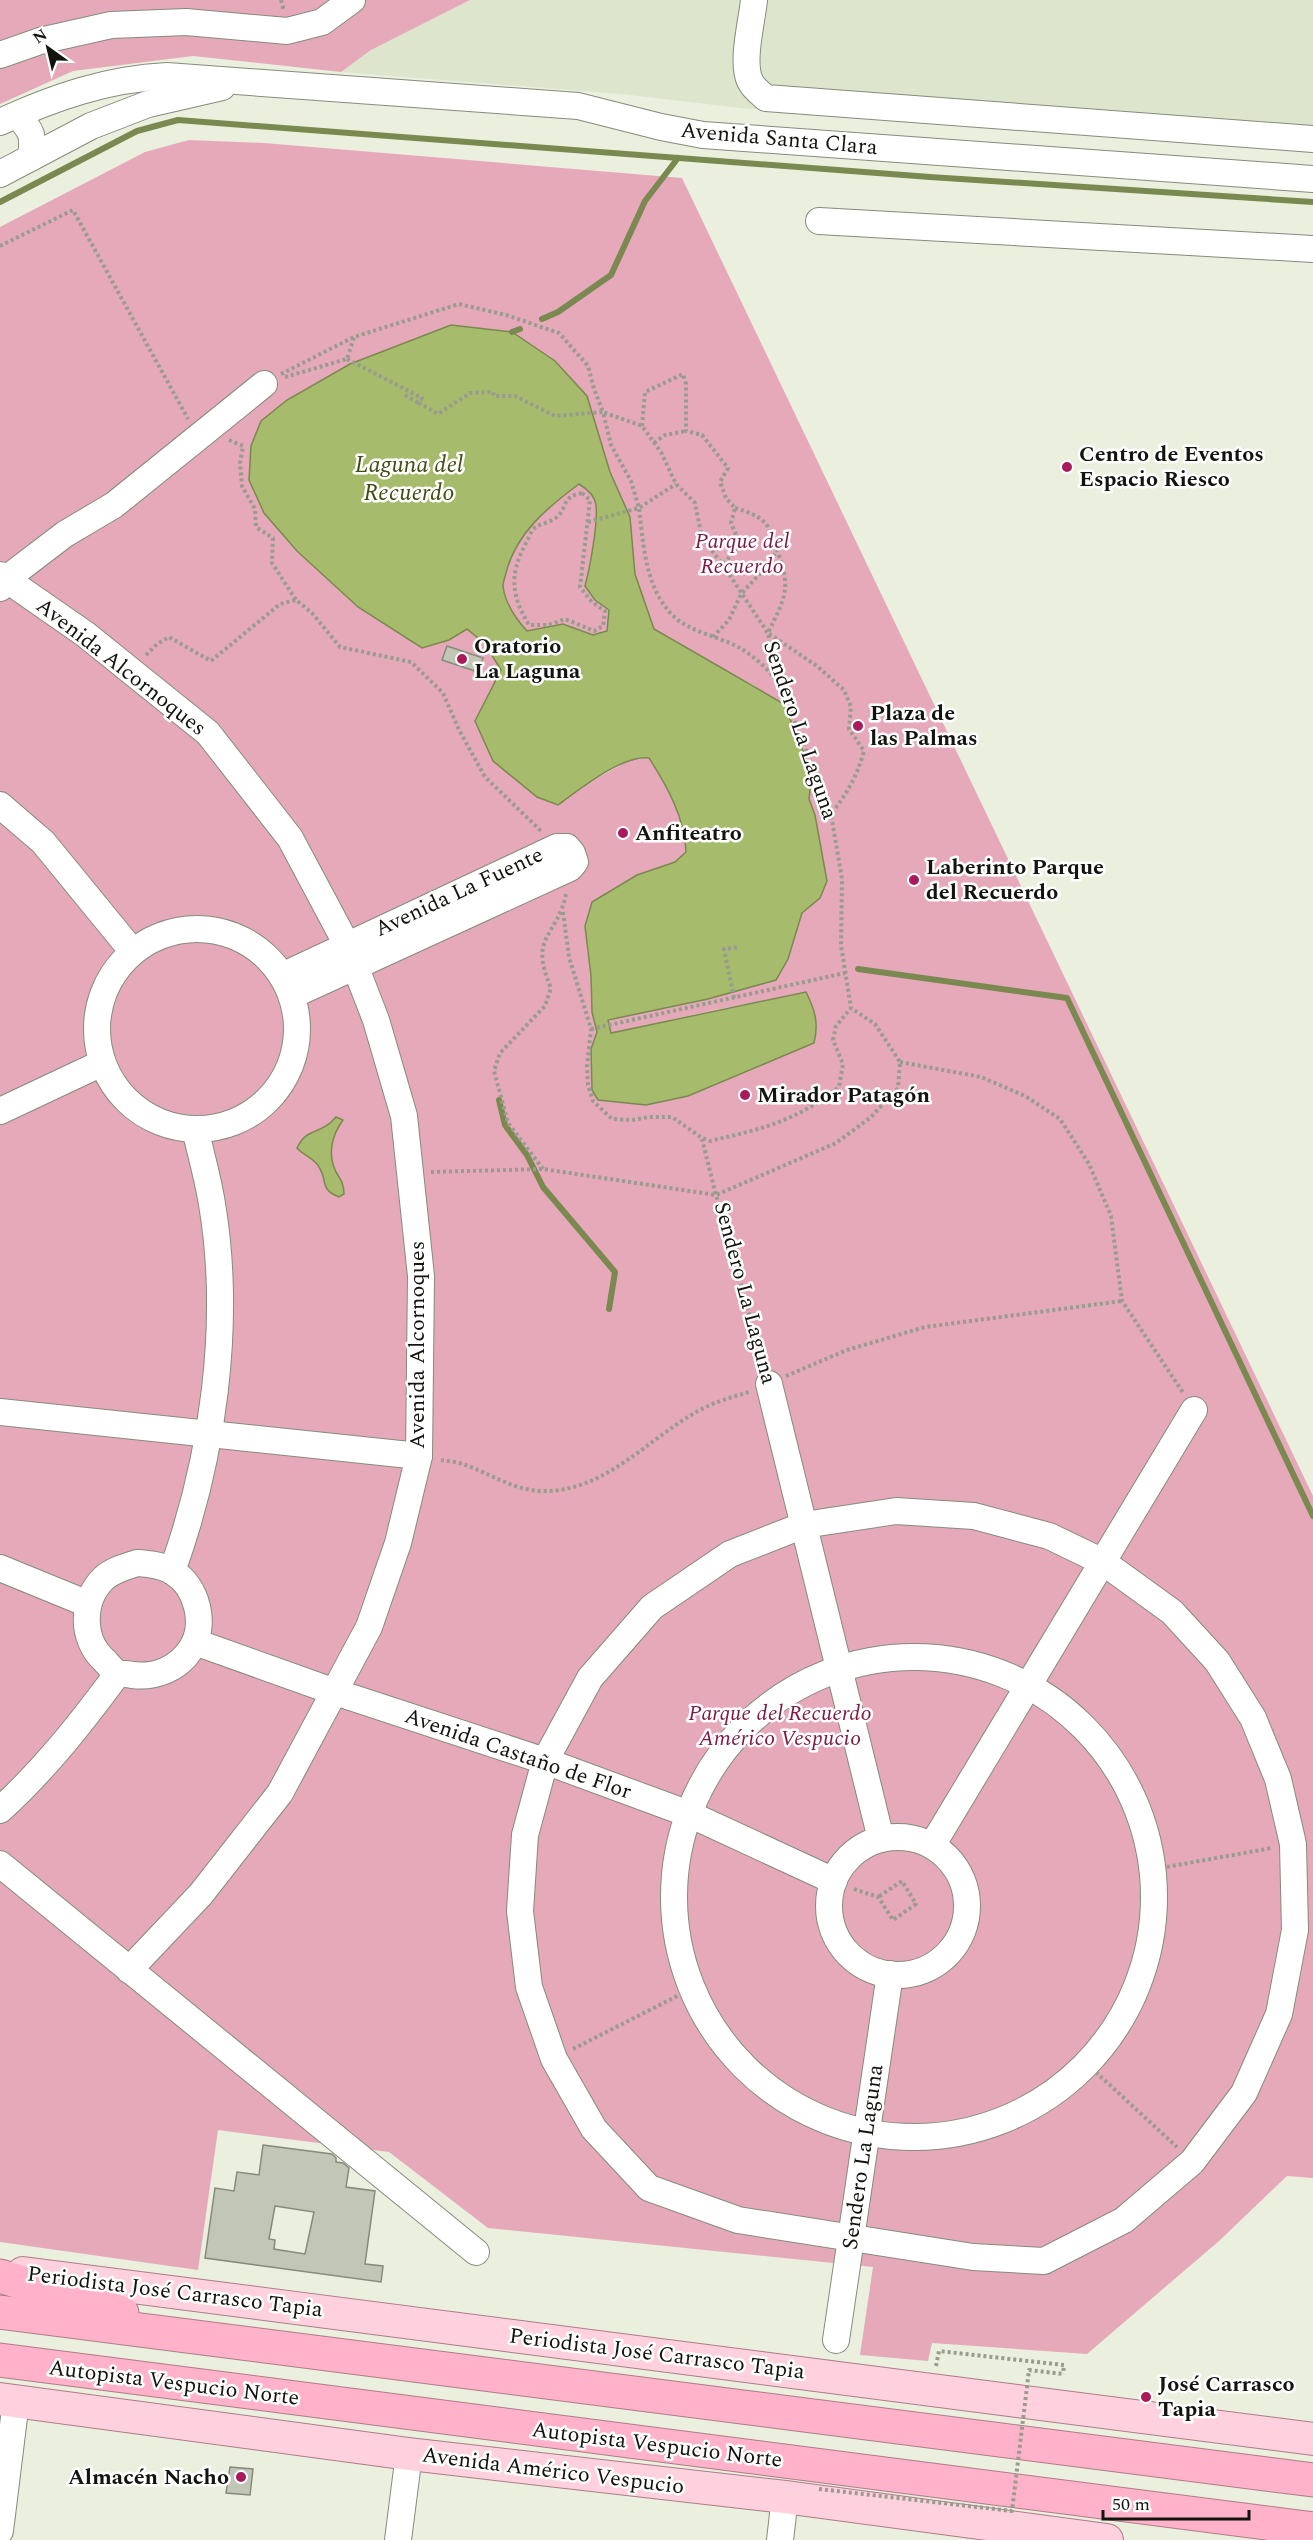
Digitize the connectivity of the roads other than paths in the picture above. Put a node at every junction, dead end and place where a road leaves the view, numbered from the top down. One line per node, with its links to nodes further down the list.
1 (352, 0): 3 (street)
2 (754, 0): 6 (street)
3 (0, 55)
4 (249, 81): 5 (street, Avenida Santa Clara); 7 (street, Avenida Santa Clara); 9 (street, Avenida Santa Clara)
5 (8, 118): 7 (street)
6 (1313, 139)
7 (31, 158): 8 (street, Avenida Santa Clara)
8 (0, 174)
9 (1313, 178)
10 (819, 222): 11 (street)
11 (1313, 249)
12 (264, 384): 13 (street)
13 (2, 581): 17 (street, Avenida Alcornoques)
14 (0, 805): 16 (street)
15 (563, 857): 17 (street, Avenida La Fuente)
16 (133, 952): 18 (street); 19 (street)
17 (351, 956): 18 (street, Avenida La Fuente); 26 (street, Avenida Alcornoques)
18 (287, 985): 21 (street)
19 (102, 1063): 20 (street); 21 (street)
20 (0, 1111)
21 (195, 1129): 25 (street)
22 (769, 1384): 27 (street, Sendero La Laguna)
23 (1194, 1410): 28 (street)
24 (0, 1412): 25 (street)
25 (209, 1435): 26 (street); 30 (street)
26 (419, 1456): 36 (street, Avenida Alcornoques)
27 (804, 1525): 28 (street); 33 (street, Sendero La Laguna); 37 (street)
28 (1103, 1562): 35 (street); 47 (street)
29 (0, 1568): 31 (street)
30 (172, 1571): 31 (street); 32 (street)
31 (88, 1604): 34 (street)
32 (195, 1642): 34 (street); 36 (street, Avenida Castaño de Flor)
33 (839, 1668): 35 (street); 39 (street); 40 (street, Sendero La Laguna)
34 (118, 1673): 38 (street)
35 (1029, 1684): 41 (street); 46 (street)
36 (334, 1692): 37 (street, Avenida Castaño de Flor); 44 (street, Avenida Alcornoques)
37 (545, 1761): 39 (street, Avenida Castaño de Flor); 47 (street)
38 (0, 1810)
39 (688, 1814): 43 (street, Avenida Castaño de Flor); 46 (street)
40 (882, 1839): 41 (street); 43 (street)
41 (933, 1845): 45 (street)
42 (0, 1864): 44 (street)
43 (834, 1881): 45 (street)
44 (129, 1970): 48 (street)
45 (890, 1974): 46 (street, Sendero La Laguna)
46 (866, 2141): 47 (street, Sendero La Laguna)
47 (851, 2238): 53 (street, Sendero La Laguna)
48 (476, 2252)
49 (0, 2270): 56 (main road, Periodista José Carrasco Tapia)
50 (0, 2276): 52 (highway)
51 (0, 2312): 52 (highway)
52 (201, 2338): 58 (highway)
53 (836, 2340)
54 (0, 2360): 60 (highway, Autopista Vespucio Norte)
55 (8, 2400): 57 (main road, Avenida Américo Vespucio); 62 (street)
56 (1313, 2439)
57 (409, 2454): 59 (main road, Avenida Américo Vespucio); 65 (street)
58 (1313, 2480)
59 (785, 2497): 64 (main road, Avenida Américo Vespucio); 66 (street)
60 (1279, 2524): 61 (highway, Autopista Vespucio Norte); 63 (highway)
61 (1313, 2529)
62 (0, 2531)
63 (1313, 2535)
64 (1071, 2538): 67 (main road, Avenida Américo Vespucio)
65 (398, 2540)
66 (780, 2540)
67 (1107, 2540)

